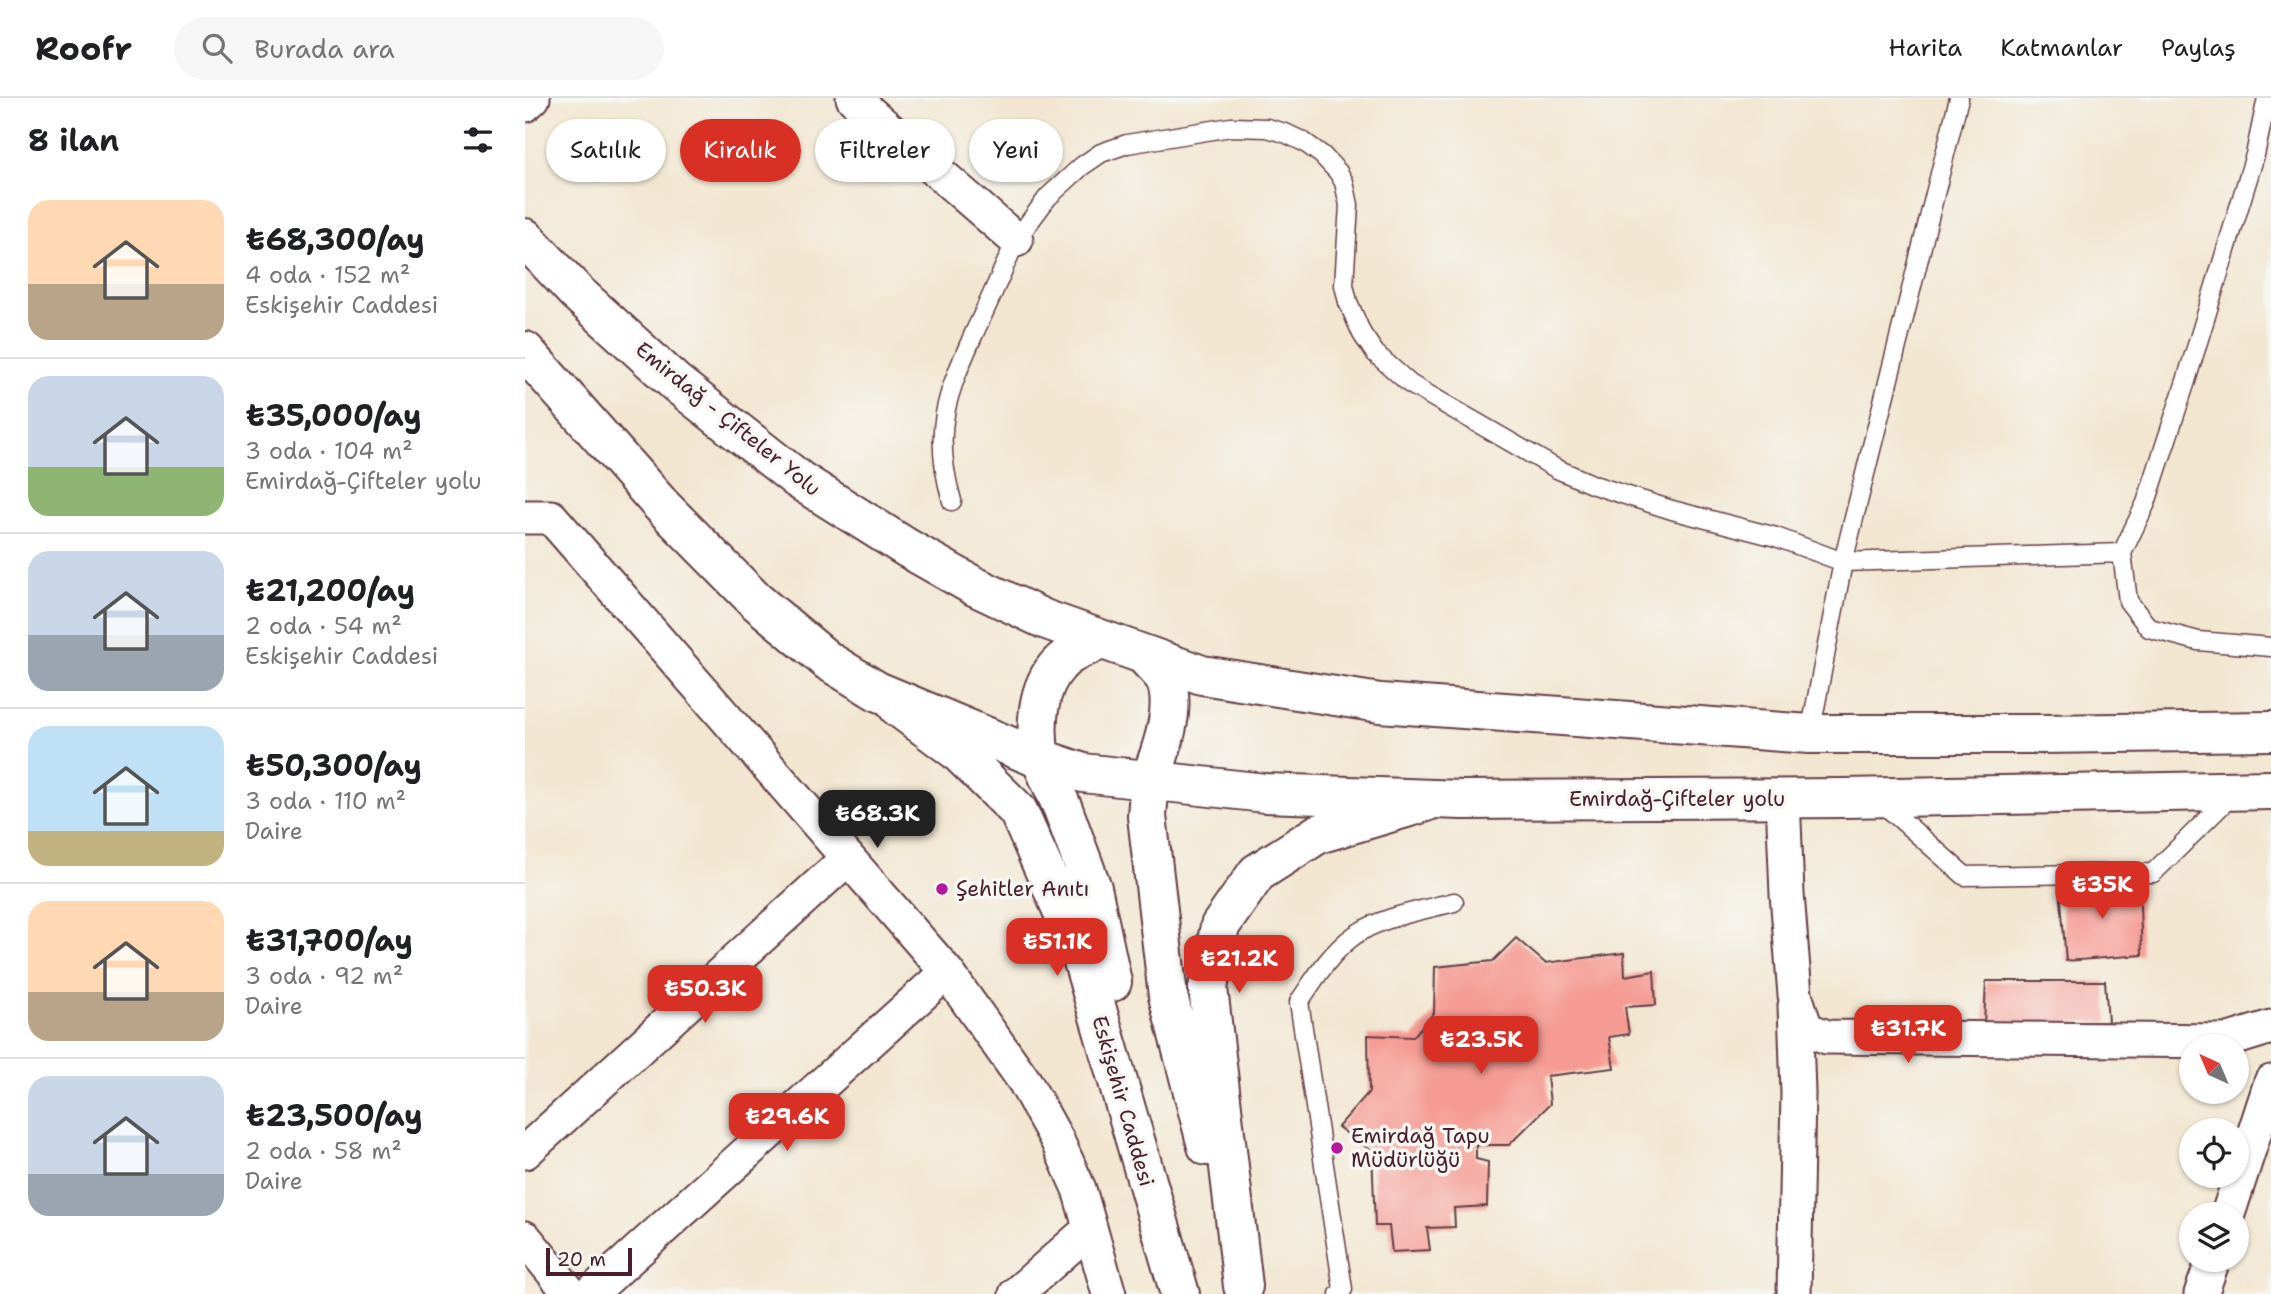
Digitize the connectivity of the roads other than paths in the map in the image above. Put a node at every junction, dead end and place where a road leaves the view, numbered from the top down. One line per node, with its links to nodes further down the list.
1 (533, 98): 5 (street)
2 (853, 98): 7 (street)
3 (1959, 98): 12 (lane)
4 (2267, 98): 11 (lane)
5 (525, 105)
6 (525, 238): 13 (main road, Emirdağ - Çifteler Yolu)
7 (1016, 240): 9 (lane); 12 (lane)
8 (525, 351): 16 (main road)
9 (952, 501)
10 (525, 517): 25 (street)
11 (2122, 552): 12 (lane); 14 (lane)
12 (1843, 562): 18 (lane)
13 (1102, 640): 15 (main road, Emirdağ - Çifteler Yolu); 19 (main road)
14 (2271, 647)
15 (1145, 656): 18 (main road); 20 (main road)
16 (877, 691): 19 (main road); 45 (main road, Eskişehir Caddesi)
17 (2271, 731): 18 (main road)
18 (1810, 734)
19 (1040, 758): 20 (main road, Emirdağ-Çifteler yolu); 46 (main road, Eskişehir Caddesi)
20 (1150, 780): 24 (main road, Emirdağ-Çifteler yolu); 40 (main road)
21 (2254, 790): 22 (main road, Emirdağ-Çifteler yolu); 22 (lane)
22 (1875, 797): 23 (main road, Emirdağ-Çifteler yolu)
23 (1783, 798): 24 (main road, Emirdağ-Çifteler yolu); 28 (street)
24 (1434, 799): 40 (main road)
25 (848, 858): 27 (street); 35 (street)
26 (1454, 902): 47 (lane)
27 (947, 972): 37 (street); 42 (street)
28 (1795, 995): 31 (street); 48 (street)
29 (2271, 1027): 30 (street)
30 (2249, 1034)
31 (2179, 1041)
32 (2249, 1051): 33 (street)
33 (2271, 1073)
34 (2271, 1082): 36 (street)
35 (525, 1152)
36 (2232, 1202)
37 (1090, 1229): 43 (street); 44 (street)
38 (525, 1238): 41 (street)
39 (2209, 1272): 49 (street)
40 (1244, 1290)
41 (571, 1294)
42 (590, 1294)
43 (1016, 1294)
44 (1109, 1294)
45 (1180, 1294)
46 (1186, 1294)
47 (1339, 1294)
48 (1794, 1294)
49 (2201, 1294)

